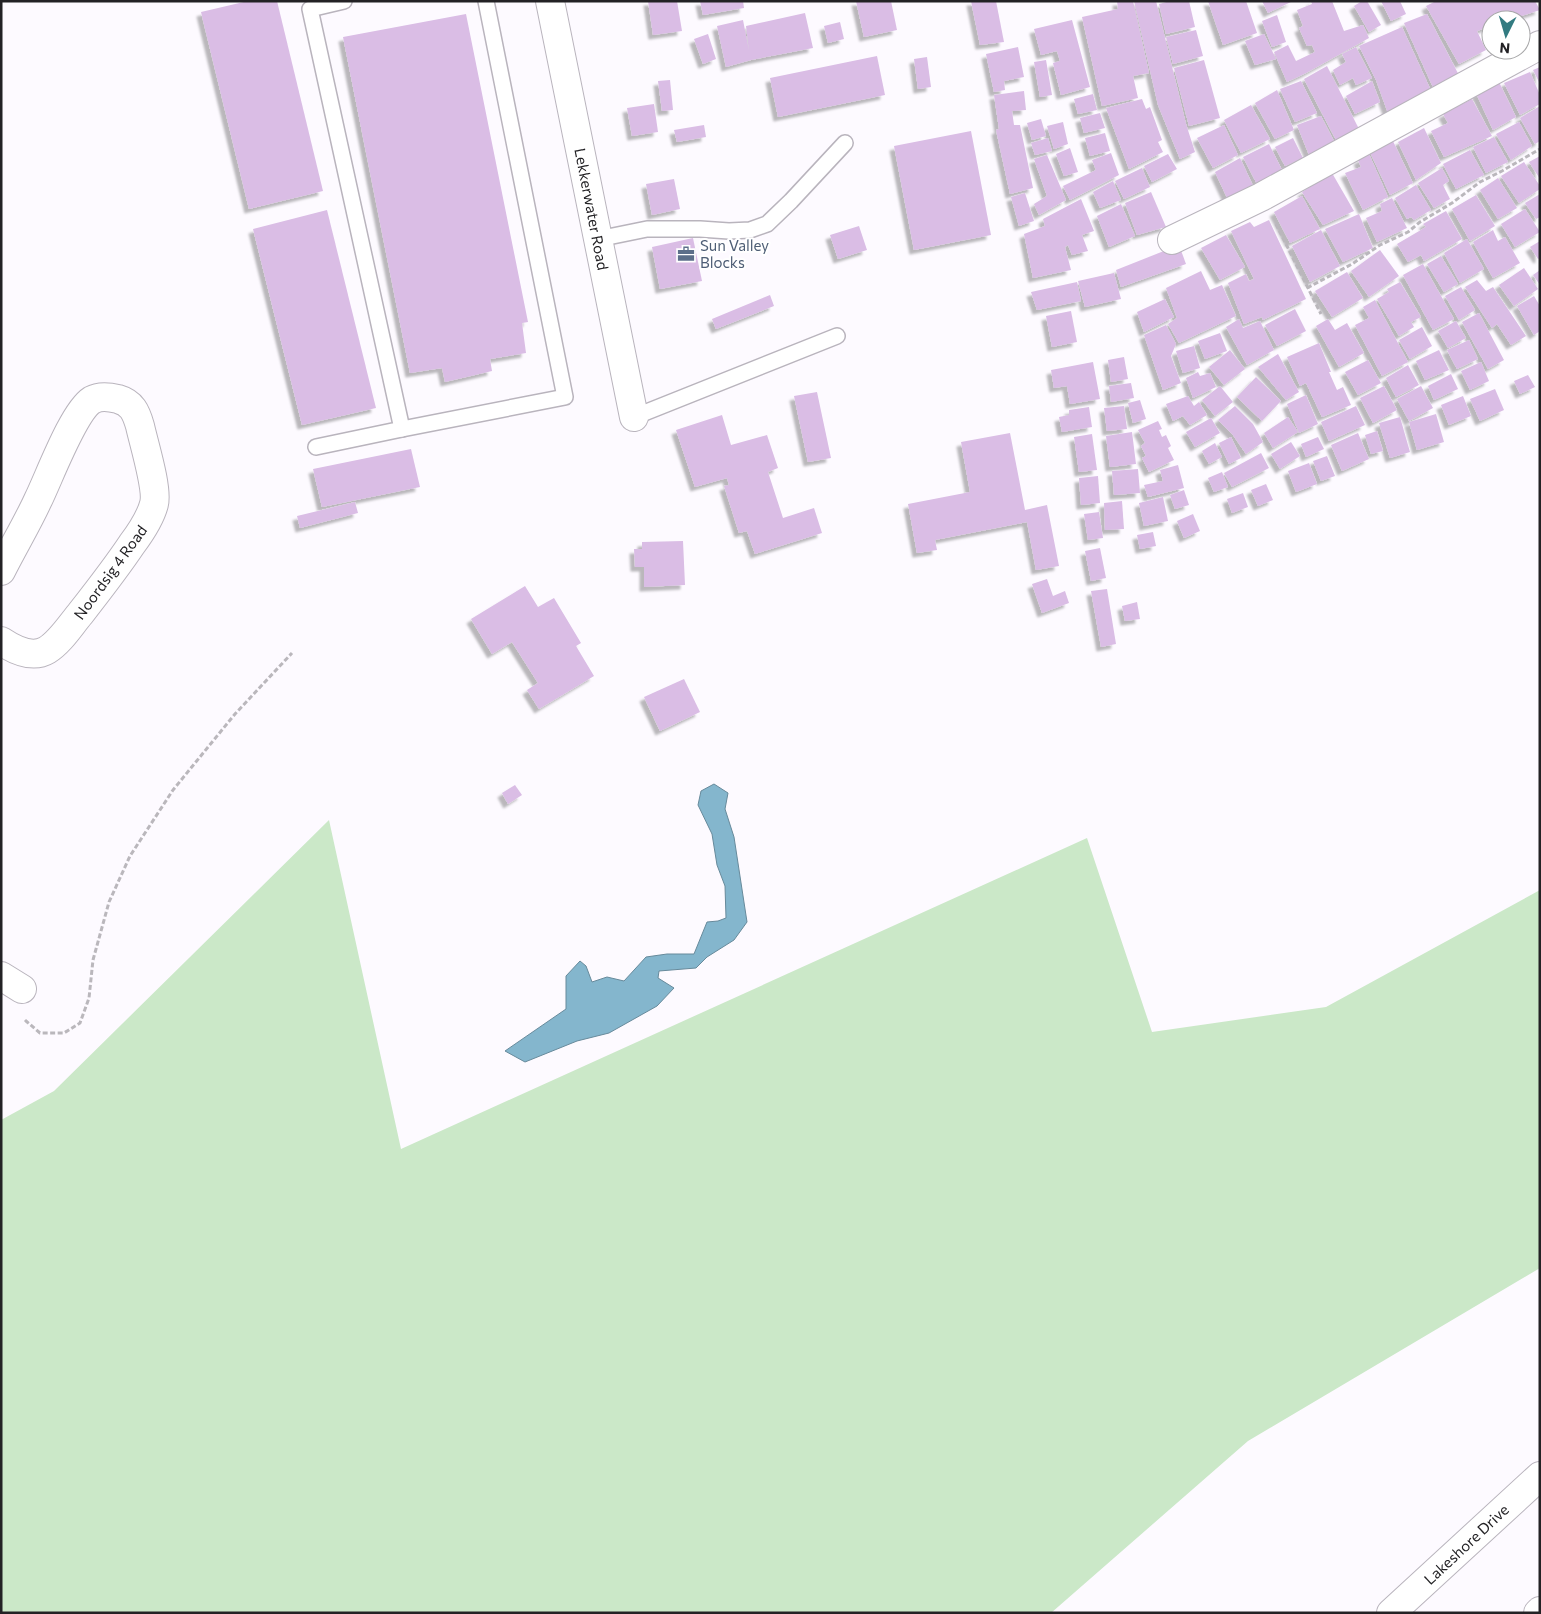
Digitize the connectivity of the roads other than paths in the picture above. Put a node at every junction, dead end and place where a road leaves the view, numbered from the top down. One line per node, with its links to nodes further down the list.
1 (344, 1): 10 (lane)
2 (486, 1): 10 (lane)
3 (550, 1): 6 (street, Lekkerwater Road)
4 (1540, 44): 7 (street)
5 (845, 143): 6 (lane)
6 (598, 239): 9 (street, Lekkerwater Road)
7 (1172, 240)
8 (837, 336): 9 (lane)
9 (634, 417)
10 (402, 429): 11 (lane)
11 (316, 447)
12 (7, 542): 13 (street, Noordsig 4 Road); 14 (street, Noordsig 4 Road)
13 (1, 570)
14 (1, 641)
15 (1540, 1476): 16 (street, Lakeshore Drive)
16 (1391, 1613)

